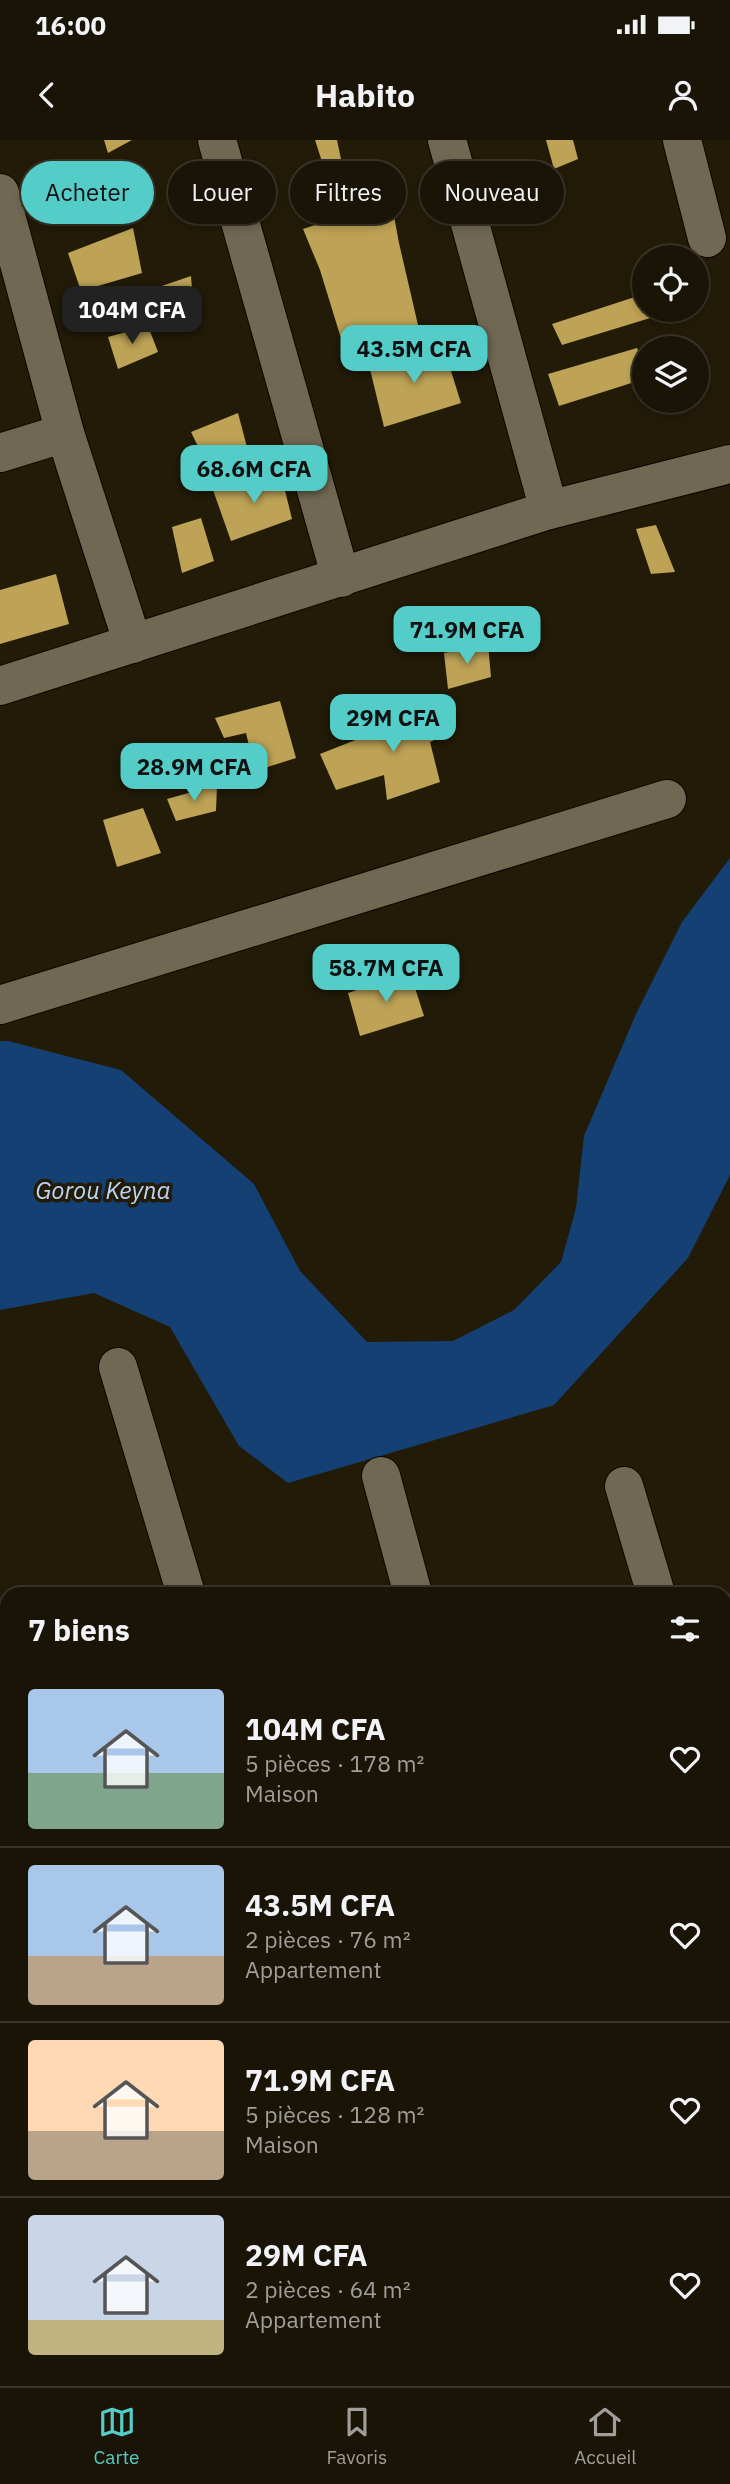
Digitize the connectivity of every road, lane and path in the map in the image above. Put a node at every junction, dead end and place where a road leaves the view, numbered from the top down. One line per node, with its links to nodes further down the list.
1 (217, 140): 10 (street)
2 (447, 140): 9 (street)
3 (682, 140): 5 (street)
4 (0, 193): 6 (street)
5 (707, 238)
6 (65, 433): 7 (street); 11 (street)
7 (0, 453)
8 (730, 464): 9 (street)
9 (549, 510): 10 (street)
10 (341, 578): 11 (street)
11 (133, 644): 12 (street)
12 (0, 686)
13 (667, 799): 14 (street)
14 (0, 1005)
15 (118, 1367): 18 (street)
16 (381, 1476): 19 (street)
17 (624, 1486): 20 (street)
18 (184, 1587)
19 (411, 1587)
20 (654, 1587)

